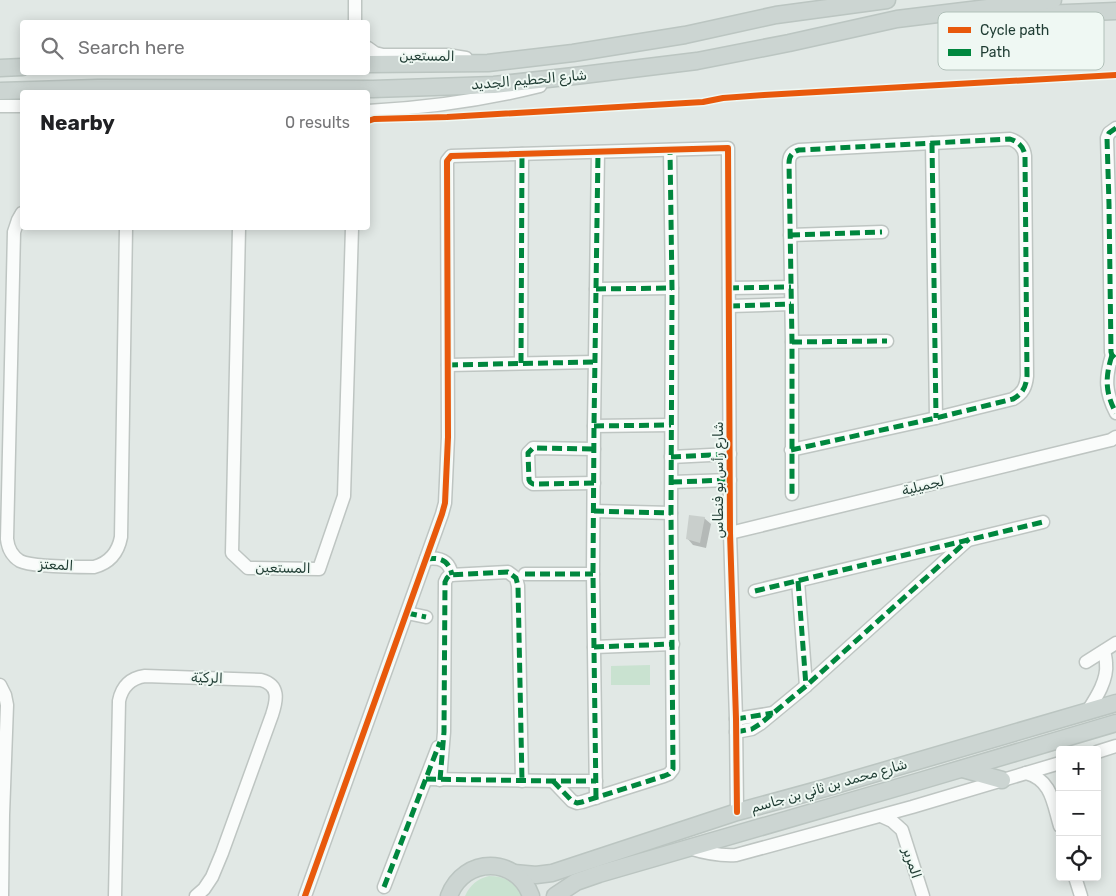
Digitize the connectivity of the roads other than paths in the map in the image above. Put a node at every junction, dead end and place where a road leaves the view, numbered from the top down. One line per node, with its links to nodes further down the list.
1 (356, 0): 10 (street)
2 (886, 0): 12 (main road, شارع الحطيم الجديد)
3 (1053, 0): 5 (main road, شارع الحطيم الجديد)
4 (1116, 11): 6 (main road)
5 (954, 12)
6 (1089, 12)
7 (938, 14): 9 (main road, شارع الحطيم الجديد)
8 (938, 18): 9 (main road)
9 (897, 19): 16 (main road, شارع الحطيم الجديد)
10 (356, 20)
11 (370, 49): 12 (street, المستعين)
12 (488, 63): 13 (main road, شارع الحطيم الجديد)
13 (370, 64)
14 (20, 67): 15 (main road)
15 (0, 68)
16 (583, 76): 18 (main road, شارع الحطيم الجديد); 22 (street)
17 (20, 90): 19 (main road, شارع الحطيم الجديد)
18 (33, 90)
19 (0, 91)
20 (0, 106): 21 (street)
21 (20, 106)
22 (370, 111)
23 (1116, 128): 28 (street)
24 (932, 143): 34 (street); 48 (street); 48 (street)
25 (670, 150): 26 (street); 37 (street); 38 (street, شارع رأس بو فنطاس)
26 (598, 152): 27 (street); 36 (street)
27 (522, 154): 45 (street); 46 (street)
28 (1112, 204): 43 (street)
29 (20, 216): 30 (street, المعتز)
30 (126, 230)
31 (239, 230): 32 (street, المستعين)
32 (352, 230)
33 (882, 232): 34 (street)
34 (790, 235): 35 (street)
35 (791, 287): 38 (street); 39 (street)
36 (596, 288): 37 (street); 44 (street)
37 (672, 288): 49 (street)
38 (729, 288): 40 (street, شارع رأس بو فنطاس)
39 (791, 304): 40 (street); 42 (street)
40 (730, 306): 54 (street, شارع رأس بو فنطاس)
41 (887, 341): 42 (street)
42 (792, 342): 53 (street)
43 (1114, 357): 47 (street)
44 (594, 362): 45 (street); 50 (street)
45 (520, 363): 46 (street)
46 (448, 365): 65 (street)
47 (1116, 413)
48 (936, 418): 53 (street)
49 (672, 425): 50 (street); 55 (street)
50 (594, 426): 52 (street)
51 (1116, 437): 63 (street, لجميلية)
52 (594, 449): 58 (street); 58 (street)
53 (791, 450): 59 (street)
54 (730, 454): 55 (street); 56 (street, شارع رأس بو فنطاس)
55 (672, 457): 57 (street)
56 (730, 480): 57 (street); 63 (street, شارع رأس بو فنطاس)
57 (672, 482): 61 (street)
58 (594, 484): 60 (street)
59 (792, 494)
60 (594, 511): 61 (street); 67 (street)
61 (671, 513): 74 (street)
62 (1043, 522): 64 (street)
63 (730, 533): 83 (street, شارع رأس بو فنطاس)
64 (969, 540): 69 (street); 79 (street)
65 (426, 559): 68 (street); 71 (street)
66 (525, 574): 67 (street)
67 (593, 574): 75 (street)
68 (452, 575): 85 (street); 96 (street)
69 (798, 580): 70 (street); 79 (street)
70 (755, 591)
71 (407, 613): 72 (street); 114 (street)
72 (426, 617)
73 (1116, 643): 76 (street)
74 (673, 644): 75 (street); 100 (street)
75 (594, 647): 97 (street)
76 (1104, 651): 77 (street); 81 (street)
77 (1086, 662)
78 (0, 685): 111 (street)
79 (806, 686): 82 (street)
80 (1116, 703): 81 (main road, شارع محمد بن ثاني بن جاسم)
81 (1087, 712): 102 (main road, شارع محمد بن ثاني بن جاسم)
82 (773, 713): 83 (street); 86 (street)
83 (736, 719): 86 (street, شارع رأس بو فنطاس)
84 (1116, 723): 91 (main road, شارع محمد بن ثاني بن جاسم)
85 (444, 732): 93 (street); 94 (street)
86 (736, 732): 102 (street, شارع رأس بو فنطاس)
87 (1116, 746): 88 (street)
88 (1101, 751)
89 (1056, 764): 92 (street)
90 (1056, 765): 99 (street)
91 (963, 769): 95 (main road); 106 (main road, شارع محمد بن ثاني بن جاسم)
92 (1026, 773): 95 (street); 99 (street)
93 (426, 780): 94 (street); 109 (street)
94 (440, 780): 96 (street)
95 (1002, 780): 101 (street)
96 (522, 781): 98 (street)
97 (596, 781): 98 (street); 100 (street)
98 (553, 782): 100 (street)
99 (1049, 790): 103 (street)
100 (596, 798)
101 (912, 807): 104 (street); 105 (street, المرير)
102 (737, 812): 107 (main road, شارع محمد بن ثاني بن جاسم)
103 (1056, 813)
104 (881, 816): 105 (street, المرير); 106 (street)
105 (902, 830): 117 (street, المرير)
106 (689, 848): 116 (main road, شارع محمد بن ثاني بن جاسم)
107 (514, 873): 110 (main road, شارع محمد بن ثاني بن جاسم); 115 (main road)
108 (1076, 881): 118 (street)
109 (384, 887)
110 (448, 892)
111 (2, 896)
112 (115, 896): 113 (street, الركيّة)
113 (196, 896)
114 (305, 896)
115 (532, 896)
116 (555, 896)
117 (923, 896)
118 (1081, 896)

